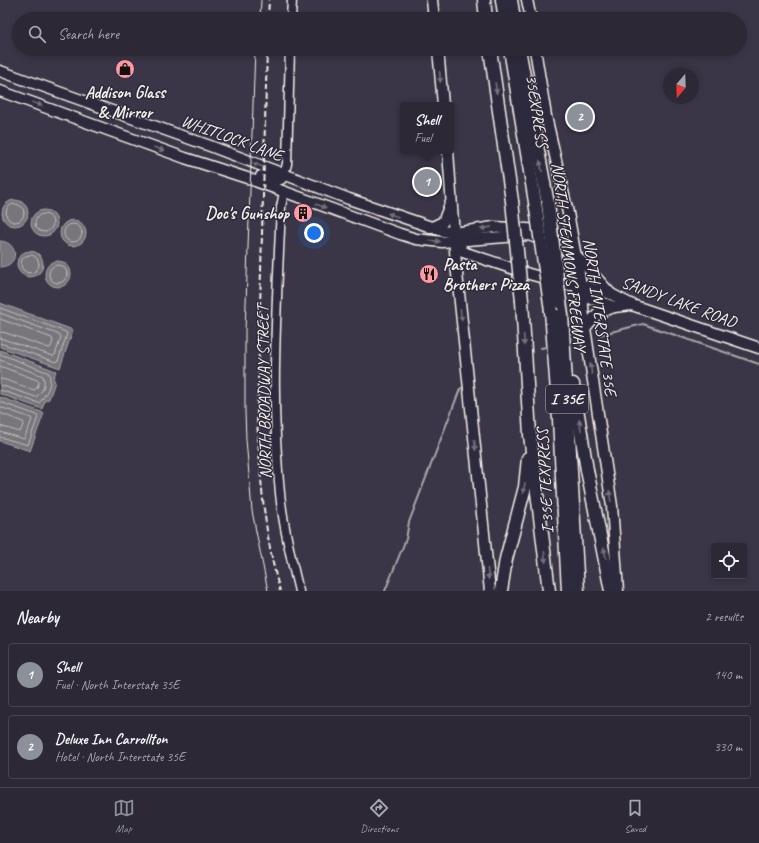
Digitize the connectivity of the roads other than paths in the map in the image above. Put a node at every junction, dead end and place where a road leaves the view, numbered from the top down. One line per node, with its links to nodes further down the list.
1 (292, 0): 6 (street)
2 (432, 0): 7 (main road)
3 (502, 0): 8 (highway)
4 (511, 0): 9 (highway)
5 (527, 0): 10 (main road)
6 (291, 12)
7 (433, 12)
8 (504, 12)
9 (513, 12)
10 (529, 12)
11 (290, 56): 21 (street)
12 (439, 56): 19 (main road, one-way to 19)
13 (491, 56): 37 (highway, I 35E, one-way to 37, bridge)
14 (511, 56): 26 (highway, 35EXPRESS)
15 (520, 56): 34 (highway, NORTH STEMMONS FREEWAY / I 35E, one-way to 15, bridge)
16 (537, 56): 29 (main road, NORTH INTERSTATE 35E)
17 (0, 71): 21 (main road, WHITLOCK LANE, one-way to 17)
18 (0, 91): 22 (main road, WHITLOCK LANE, one-way to 22)
19 (443, 102)
20 (448, 154): 24 (main road)
21 (284, 174): 22 (main road); 25 (main road, WHITLOCK LANE)
22 (247, 178): 23 (main road, WHITLOCK LANE)
23 (284, 192): 25 (main road); 28 (main road, WHITLOCK LANE, one-way to 28); 38 (street, NORTH BROADWAY STREET)
24 (452, 198): 27 (main road); 28 (main road)
25 (349, 199): 27 (main road, WHITLOCK LANE, one-way to 25)
26 (535, 202): 34 (highway, I 35E TEXPRESS, bridge)
27 (430, 228): 28 (main road, WHITLOCK LANE)
28 (455, 238): 29 (main road); 30 (main road, SANDY LAKE ROAD); 39 (main road, one-way to 39)
29 (576, 254): 30 (main road, NORTH INTERSTATE 35E); 31 (main road)
30 (582, 290): 31 (main road, SANDY LAKE ROAD); 33 (main road); 35 (main road, NORTH INTERSTATE 35E)
31 (611, 294): 32 (main road, SANDY LAKE ROAD)
32 (632, 305): 33 (main road); 36 (main road, SANDY LAKE ROAD)
33 (614, 307): 35 (main road)
34 (557, 313): 42 (highway, I 35E TEXPRESS); 43 (highway, NORTH STEMMONS FREEWAY / I 35E); 44 (highway, one-way to 34)
35 (585, 328): 45 (main road, NORTH INTERSTATE 35E, one-way to 35)
36 (759, 348)
37 (530, 435): 40 (highway, one-way to 40); 41 (highway, I 35E, one-way to 41)
38 (300, 591)
39 (490, 591)
40 (501, 591)
41 (549, 591)
42 (568, 591)
43 (579, 591)
44 (611, 591)
45 (618, 591)

